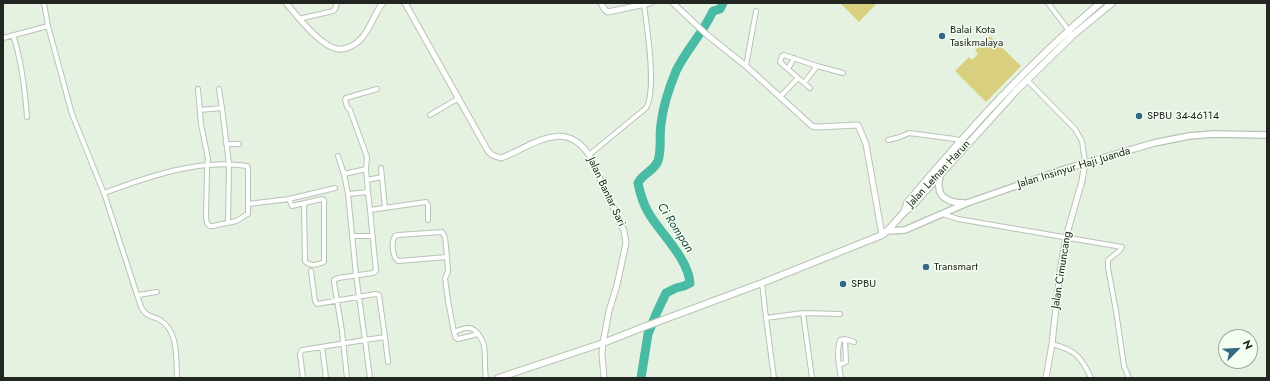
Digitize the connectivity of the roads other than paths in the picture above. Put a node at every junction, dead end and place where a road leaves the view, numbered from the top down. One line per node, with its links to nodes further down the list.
1 (44, 3): 15 (street)
2 (286, 3): 14 (street)
3 (337, 3): 14 (street)
4 (383, 3): 14 (street)
5 (405, 3): 32 (street, Jalan Bantar Sari)
6 (601, 3): 12 (street)
7 (650, 3): 12 (street)
8 (673, 3): 20 (street)
9 (1048, 3): 16 (street)
10 (1112, 3): 16 (main road, Jalan Letnan Harun)
11 (1098, 4): 16 (main road)
12 (644, 5): 44 (street)
13 (756, 11): 20 (street)
14 (299, 19)
15 (48, 26): 17 (street); 57 (street)
16 (1071, 33): 25 (main road, Jalan Letnan Harun); 34 (main road, Jalan Letnan Harun)
17 (15, 35): 18 (street); 38 (street)
18 (3, 38)
19 (794, 58): 21 (street); 22 (street); 22 (street)
20 (746, 66): 31 (street)
21 (817, 66): 23 (street); 26 (street)
22 (788, 69): 24 (street)
23 (843, 73)
24 (798, 78): 26 (street); 31 (street)
25 (1027, 80): 36 (main road, Jalan Letnan Harun); 46 (street)
26 (804, 83): 27 (street)
27 (810, 88)
28 (198, 89): 35 (street)
29 (219, 89): 33 (street)
30 (378, 89): 50 (street)
31 (780, 97): 69 (street)
32 (459, 98): 37 (street); 44 (street, Jalan Bantar Sari)
33 (222, 108): 35 (street); 42 (street)
34 (989, 109): 36 (main road); 41 (main road, Jalan Letnan Harun)
35 (200, 110): 48 (street)
36 (995, 114): 51 (main road, Jalan Letnan Harun)
37 (430, 115)
38 (27, 117)
39 (1267, 135): 46 (main road, Jalan Insinyur Haji Juanda)
40 (888, 140): 41 (street)
41 (961, 141): 65 (main road, Jalan Letnan Harun)
42 (226, 144): 43 (street); 47 (street)
43 (239, 144)
44 (589, 155): 91 (street, Jalan Bantar Sari)
45 (338, 156): 52 (street)
46 (1085, 162): 60 (main road, Jalan Insinyur Haji Juanda); 72 (street, Jalan Cimuncang)
47 (229, 164): 48 (street); 61 (street); 68 (street)
48 (207, 165): 57 (street); 68 (street)
49 (381, 168): 53 (street)
50 (366, 169): 52 (street); 54 (street)
51 (941, 173): 60 (main road); 65 (main road, Jalan Letnan Harun)
52 (344, 174): 58 (street)
53 (382, 177): 54 (street); 63 (street)
54 (367, 180): 56 (street)
55 (336, 188): 59 (street)
56 (368, 192): 58 (street); 64 (street)
57 (104, 193): 78 (street)
58 (348, 194): 70 (street)
59 (289, 199): 61 (street); 62 (street)
60 (967, 203): 66 (main road, Jalan Insinyur Haji Juanda)
61 (248, 204): 68 (street)
62 (304, 204): 62 (street)
63 (385, 208): 64 (street); 67 (street)
64 (370, 210): 71 (street)
65 (905, 210): 69 (main road)
66 (943, 214): 69 (main road, Jalan Insinyur Haji Juanda); 72 (street)
67 (428, 220)
68 (228, 223)
69 (885, 233): 76 (main road)
70 (352, 236): 71 (street); 75 (street)
71 (372, 236): 75 (street)
72 (1066, 238): 92 (street, Jalan Cimuncang); 109 (street)
73 (447, 257): 73 (street); 84 (street)
74 (311, 271): 80 (street)
75 (356, 275): 79 (street); 80 (street)
76 (762, 283): 83 (street); 91 (main road)
77 (157, 292): 78 (street)
78 (138, 295): 96 (street)
79 (359, 296): 80 (street); 86 (street); 88 (street)
80 (338, 300): 90 (street)
81 (803, 313): 82 (street); 83 (street); 105 (street)
82 (840, 314)
83 (766, 318): 104 (street)
84 (454, 332): 85 (street); 85 (street)
85 (478, 334): 101 (street)
86 (385, 337): 88 (street); 94 (street)
87 (845, 339): 89 (street); 95 (street); 95 (street)
88 (365, 340): 90 (street); 100 (street)
89 (854, 342)
90 (343, 343): 93 (street); 99 (street)
91 (603, 344): 102 (main road); 103 (street, Jalan Bantar Sari)
92 (1052, 344): 107 (street, Jalan Cimuncang); 108 (street)
93 (322, 346): 97 (street); 98 (street)
94 (388, 362)
95 (839, 365): 106 (street)
96 (177, 378)
97 (303, 378)
98 (326, 378)
99 (347, 378)
100 (370, 378)
101 (486, 378)
102 (498, 378)
103 (604, 378)
104 (774, 378)
105 (812, 378)
106 (841, 378)
107 (1046, 378)
108 (1091, 378)
109 (1129, 378)

